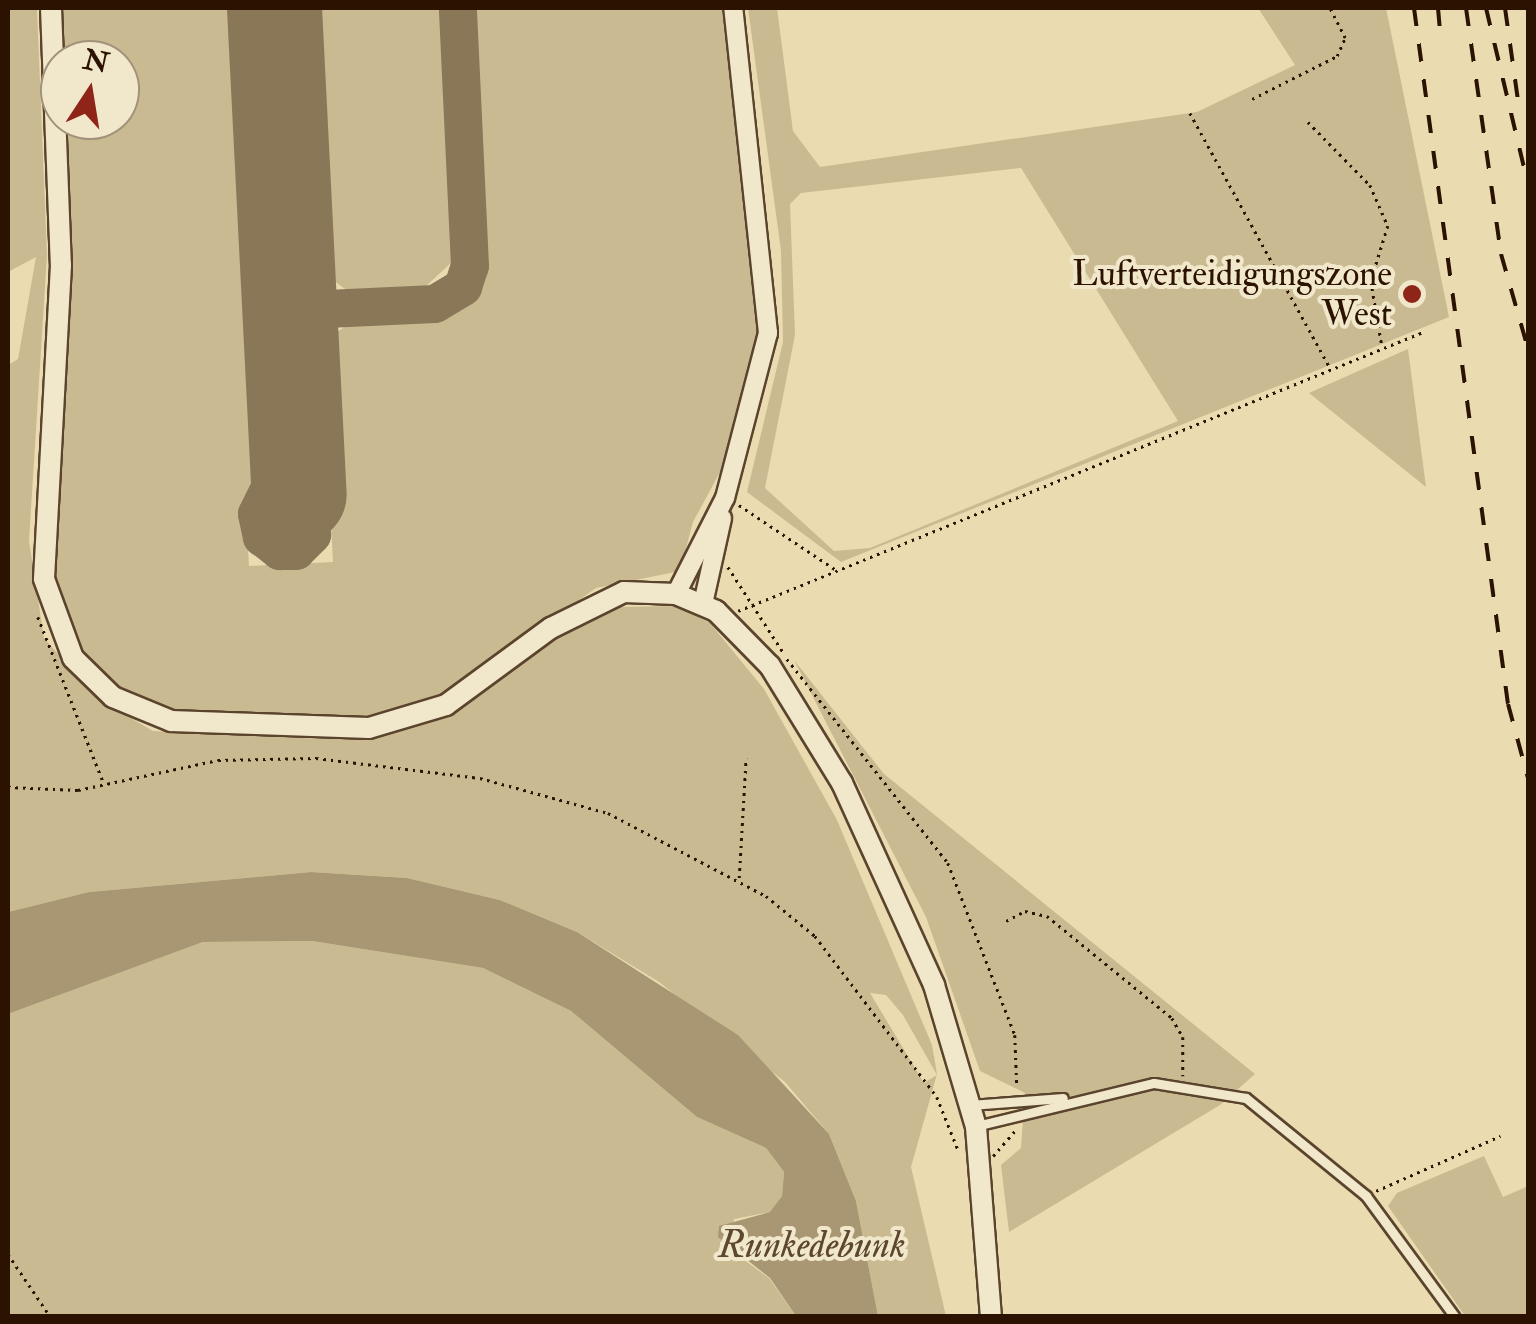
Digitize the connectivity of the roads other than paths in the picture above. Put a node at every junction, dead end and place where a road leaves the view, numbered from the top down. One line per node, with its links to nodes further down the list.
1 (52, 8): 4 (street)
2 (733, 8): 3 (street)
3 (725, 498): 4 (street); 5 (street)
4 (676, 594): 5 (street)
5 (703, 604): 7 (street)
6 (1075, 1098): 7 (lane); 8 (lane); 10 (lane)
7 (970, 1104): 8 (street)
8 (976, 1126): 9 (street)
9 (992, 1316)
10 (1454, 1316)

